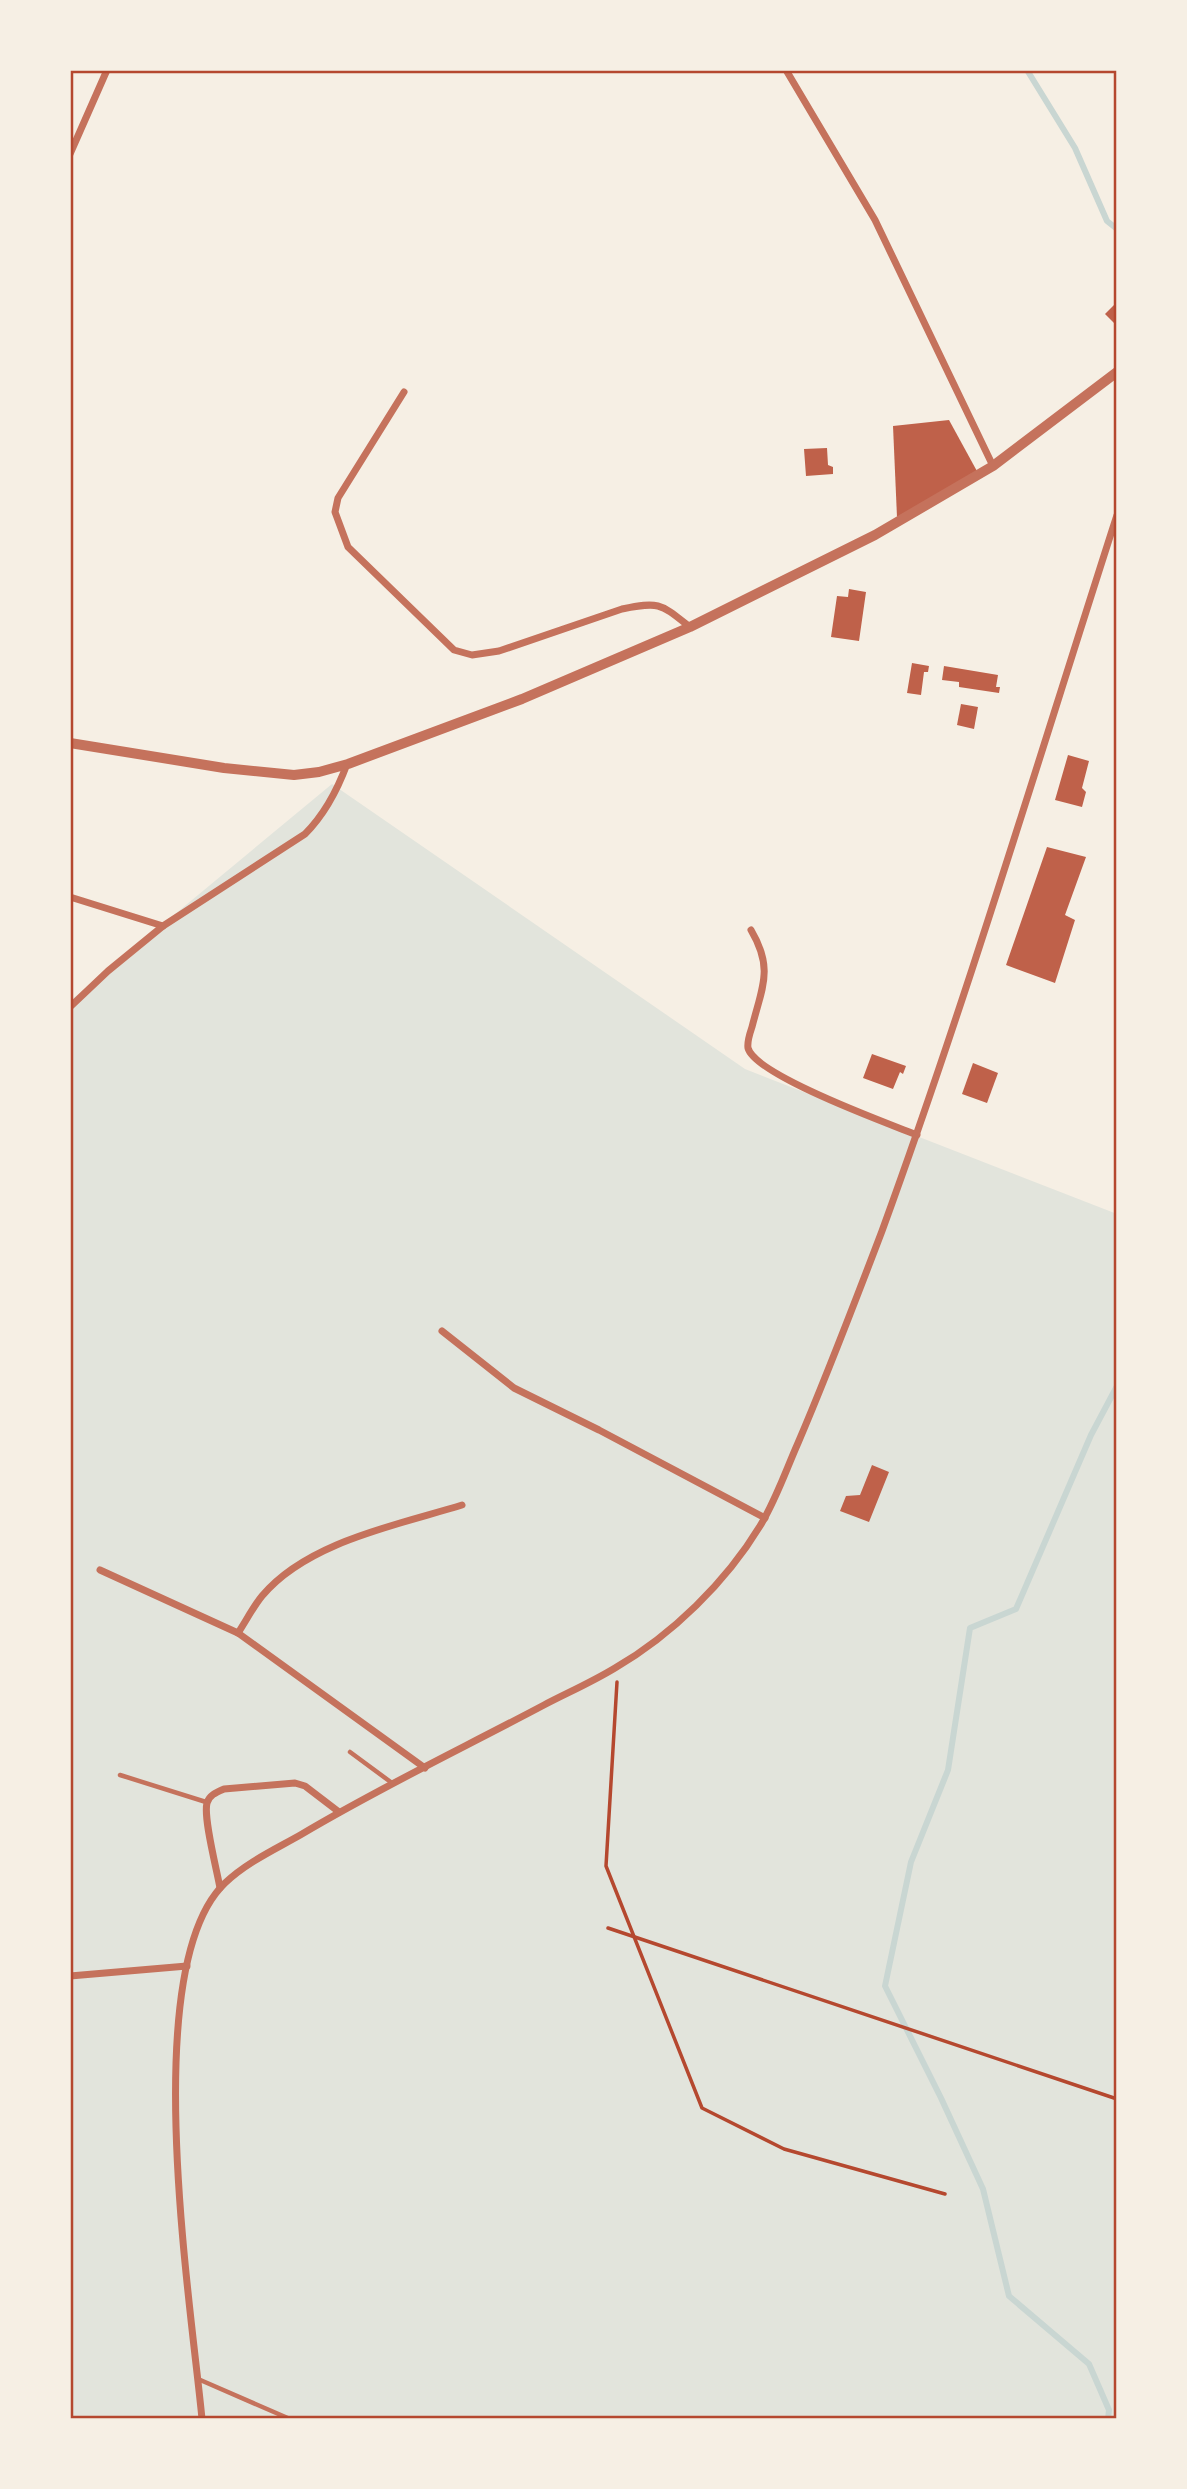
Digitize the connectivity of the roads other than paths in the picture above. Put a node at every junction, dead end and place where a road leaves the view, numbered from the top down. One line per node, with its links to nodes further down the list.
1 (107, 70): 3 (street)
2 (786, 70): 6 (street)
3 (70, 154)
4 (1117, 372): 6 (street)
5 (404, 392): 8 (street)
6 (993, 466): 8 (street)
7 (1117, 515): 15 (street)
8 (690, 627): 10 (street)
9 (70, 743): 10 (street)
10 (348, 764): 12 (street)
11 (70, 897): 12 (street)
12 (163, 926): 14 (street)
13 (751, 930): 15 (street)
14 (70, 1007)
15 (916, 1135): 18 (street)
16 (442, 1331): 18 (street)
17 (461, 1505): 20 (street)
18 (765, 1518): 22 (street)
19 (100, 1570): 20 (street)
20 (238, 1633): 22 (street)
21 (350, 1752): 24 (lane)
22 (425, 1768): 24 (street)
23 (120, 1775): 25 (lane)
24 (393, 1784): 26 (street)
25 (207, 1803): 26 (street); 27 (street)
26 (339, 1812): 27 (street)
27 (220, 1888): 28 (street)
28 (187, 1966): 29 (street); 30 (street)
29 (70, 1976)
30 (198, 2379): 31 (street); 32 (lane)
31 (202, 2419)
32 (289, 2419)

